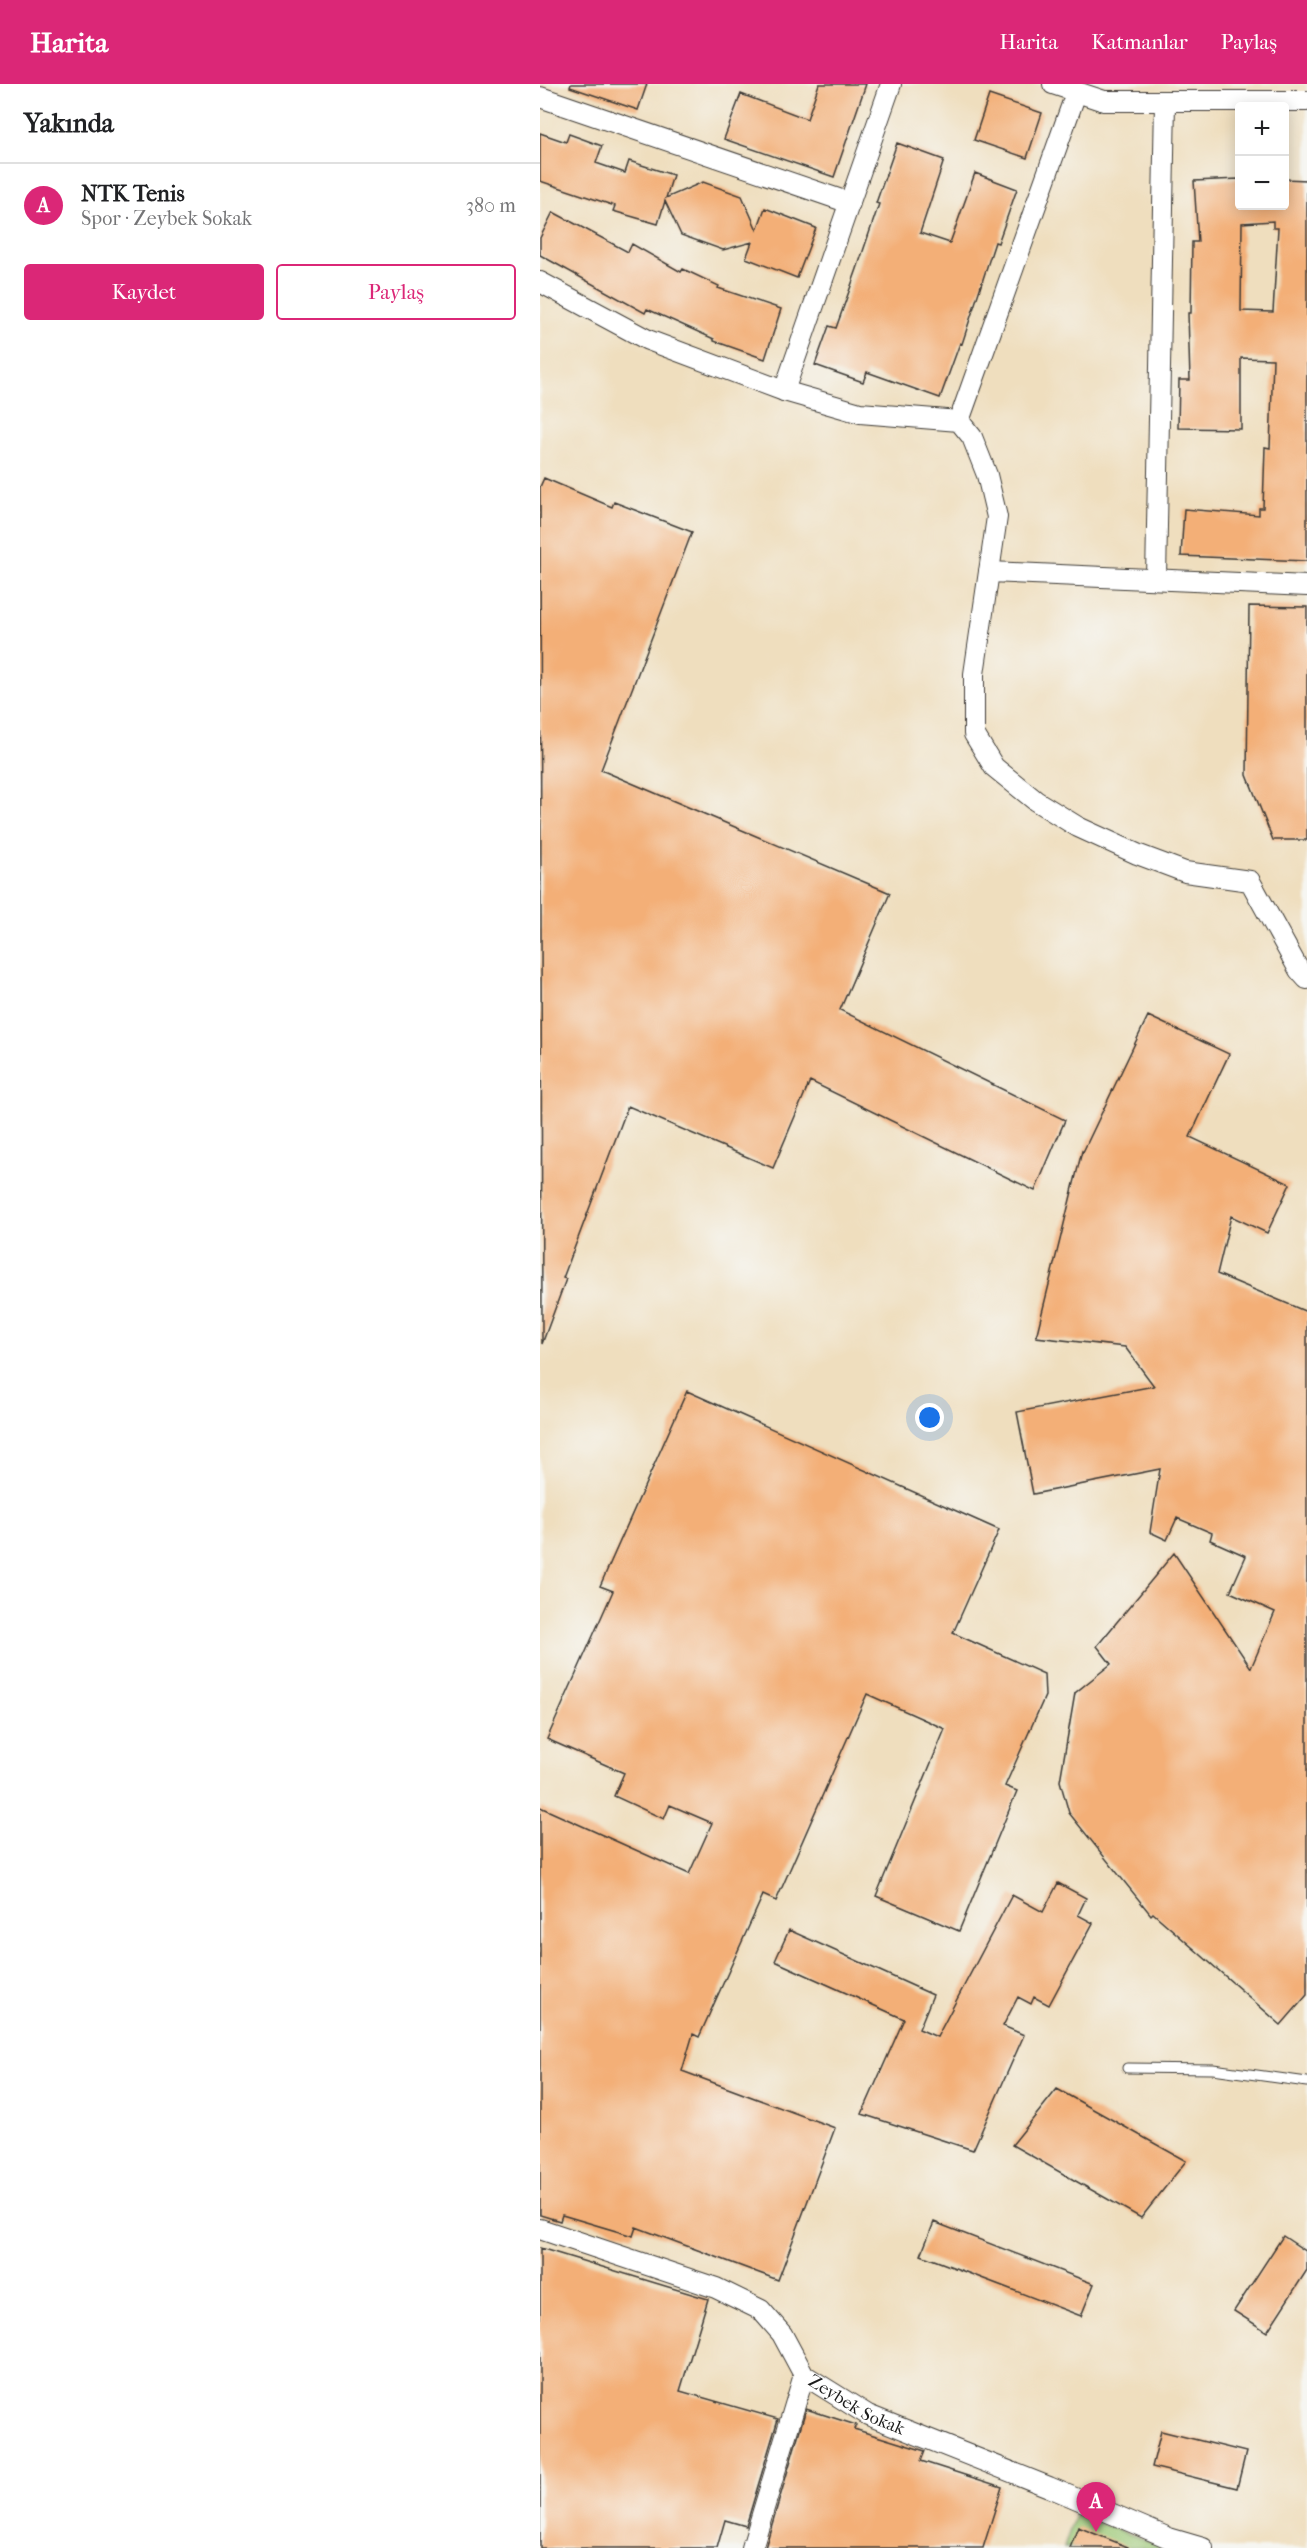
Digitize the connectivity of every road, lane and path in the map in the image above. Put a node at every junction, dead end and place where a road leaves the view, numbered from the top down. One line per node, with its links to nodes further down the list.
1 (891, 84): 7 (street)
2 (1053, 84): 3 (street)
3 (1076, 93): 5 (street); 10 (street)
4 (540, 97): 7 (street)
5 (1165, 101): 6 (street); 12 (street)
6 (1307, 101)
7 (850, 203): 9 (street)
8 (540, 282): 9 (street)
9 (784, 391): 10 (street)
10 (958, 421): 11 (street)
11 (989, 572): 12 (street); 14 (street)
12 (1156, 579): 13 (street)
13 (1307, 586)
14 (1307, 979)
15 (1127, 2068): 16 (lane)
16 (1307, 2082)
17 (540, 2229): 18 (street, Zeybek Sokak)
18 (804, 2375): 19 (street); 20 (street, Zeybek Sokak)
19 (752, 2548)
20 (1203, 2548)

